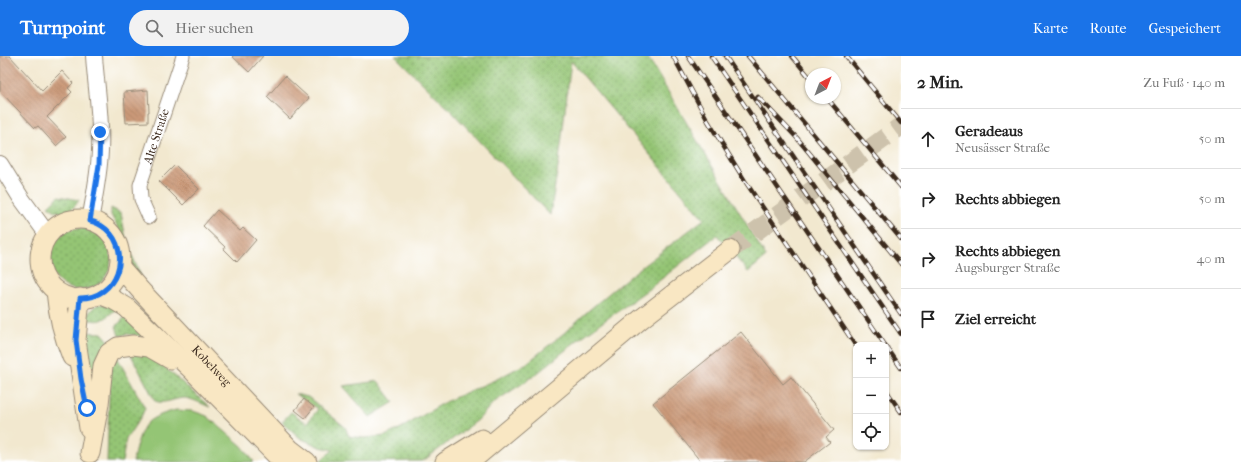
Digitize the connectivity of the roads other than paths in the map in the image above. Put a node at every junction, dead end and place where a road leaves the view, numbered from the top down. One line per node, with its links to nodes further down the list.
1 (94, 56): 5 (street)
2 (183, 56): 4 (street, Alte Straße)
3 (0, 164): 6 (street)
4 (149, 217)
5 (90, 221): 6 (main road); 8 (main road)
6 (48, 235): 9 (main road)
7 (730, 250): 14 (main road)
8 (120, 266): 10 (main road); 17 (main road, Kobelweg)
9 (56, 290): 11 (main road); 13 (main road)
10 (99, 294): 11 (main road); 12 (main road, Kobelweg)
11 (80, 298): 13 (main road)
12 (194, 372): 15 (main road); 16 (main road, Kobelweg)
13 (81, 379): 15 (main road)
14 (536, 406): 18 (main road); 19 (main road); 20 (main road)
15 (90, 458)
16 (281, 460)
17 (307, 462)
18 (445, 462)
19 (470, 462)
20 (485, 462)

